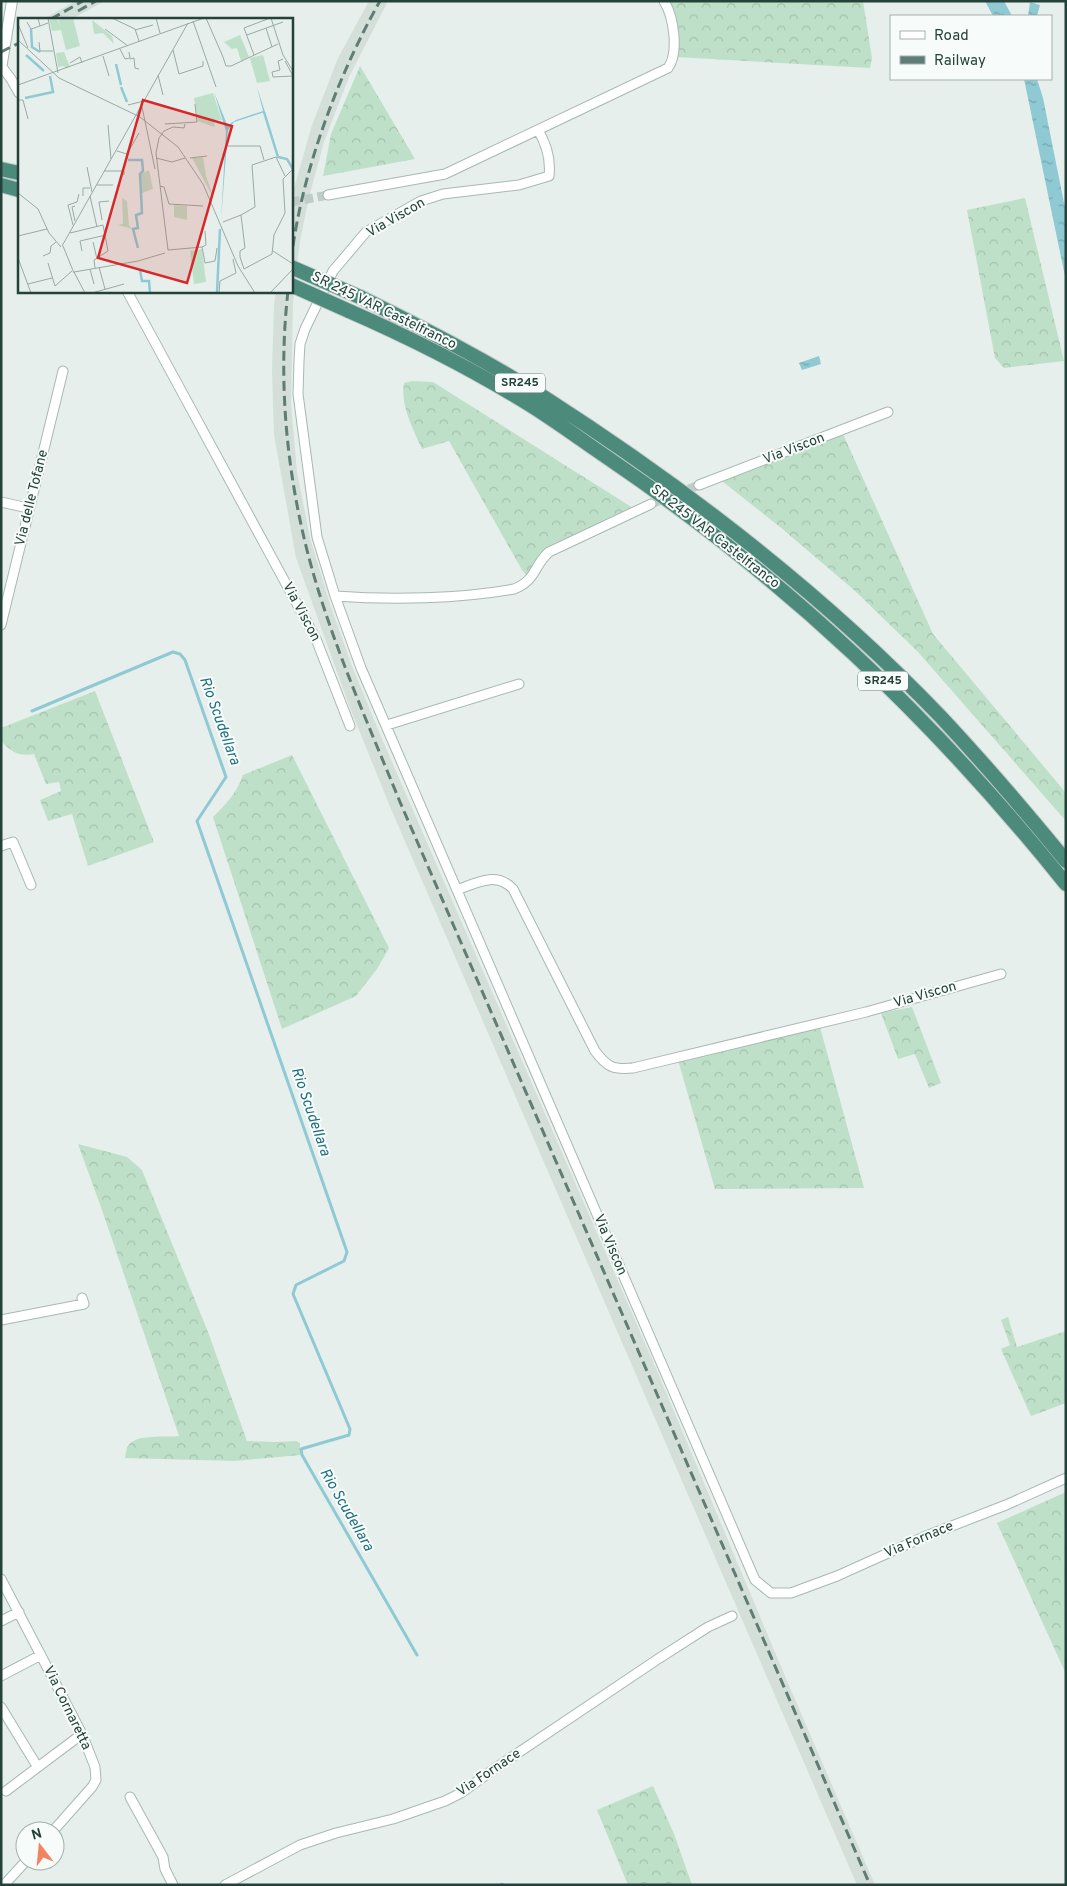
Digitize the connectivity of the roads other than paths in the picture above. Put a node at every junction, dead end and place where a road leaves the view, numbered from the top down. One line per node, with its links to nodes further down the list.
1 (664, 1): 5 (street, Via Viscon)
2 (8, 6): 3 (street)
3 (1, 68): 4 (street)
4 (18, 91)
5 (538, 130): 10 (street, Via Viscon); 20 (street, Via Viscon)
6 (1, 169): 7 (highway)
7 (18, 173)
8 (1, 185): 9 (highway)
9 (18, 190)
10 (328, 195)
11 (292, 267): 26 (highway, SR 245 VAR Castelfranco / SR245, bridge)
12 (292, 285): 27 (highway, SR 245 VAR Castelfranco / SR245, bridge)
13 (128, 292): 24 (street, Via Viscon)
14 (63, 371): 19 (street, Via delle Tofane)
15 (888, 412): 16 (street, Via Viscon)
16 (699, 485)
17 (1, 502): 19 (street)
18 (652, 504): 20 (street)
19 (28, 508): 21 (street, Via delle Tofane)
20 (335, 596): 23 (street, Via Viscon)
21 (1, 625)
22 (519, 684): 23 (street)
23 (387, 725): 29 (street, Via Viscon)
24 (350, 726)
25 (1, 846): 28 (street)
26 (1066, 861)
27 (1066, 884)
28 (30, 885)
29 (457, 890): 30 (street, Via Viscon); 35 (street, Via Viscon)
30 (1002, 974)
31 (82, 1298): 32 (street)
32 (1, 1320)
33 (1066, 1478): 35 (street, Via Fornace)
34 (1, 1579): 36 (street, Via Cornaretta)
35 (771, 1593)
36 (19, 1612): 38 (street); 39 (street, Via Cornaretta)
37 (732, 1616): 50 (street, Via Fornace)
38 (1, 1621)
39 (41, 1655): 40 (street); 42 (street, Via Cornaretta)
40 (1, 1676)
41 (1, 1707): 43 (street)
42 (82, 1734): 43 (street); 46 (street, Via Cornaretta)
43 (37, 1766): 44 (street)
44 (6, 1791)
45 (130, 1797): 49 (street)
46 (61, 1821)
47 (17, 1871): 48 (street)
48 (4, 1885)
49 (173, 1885)
50 (225, 1885)

